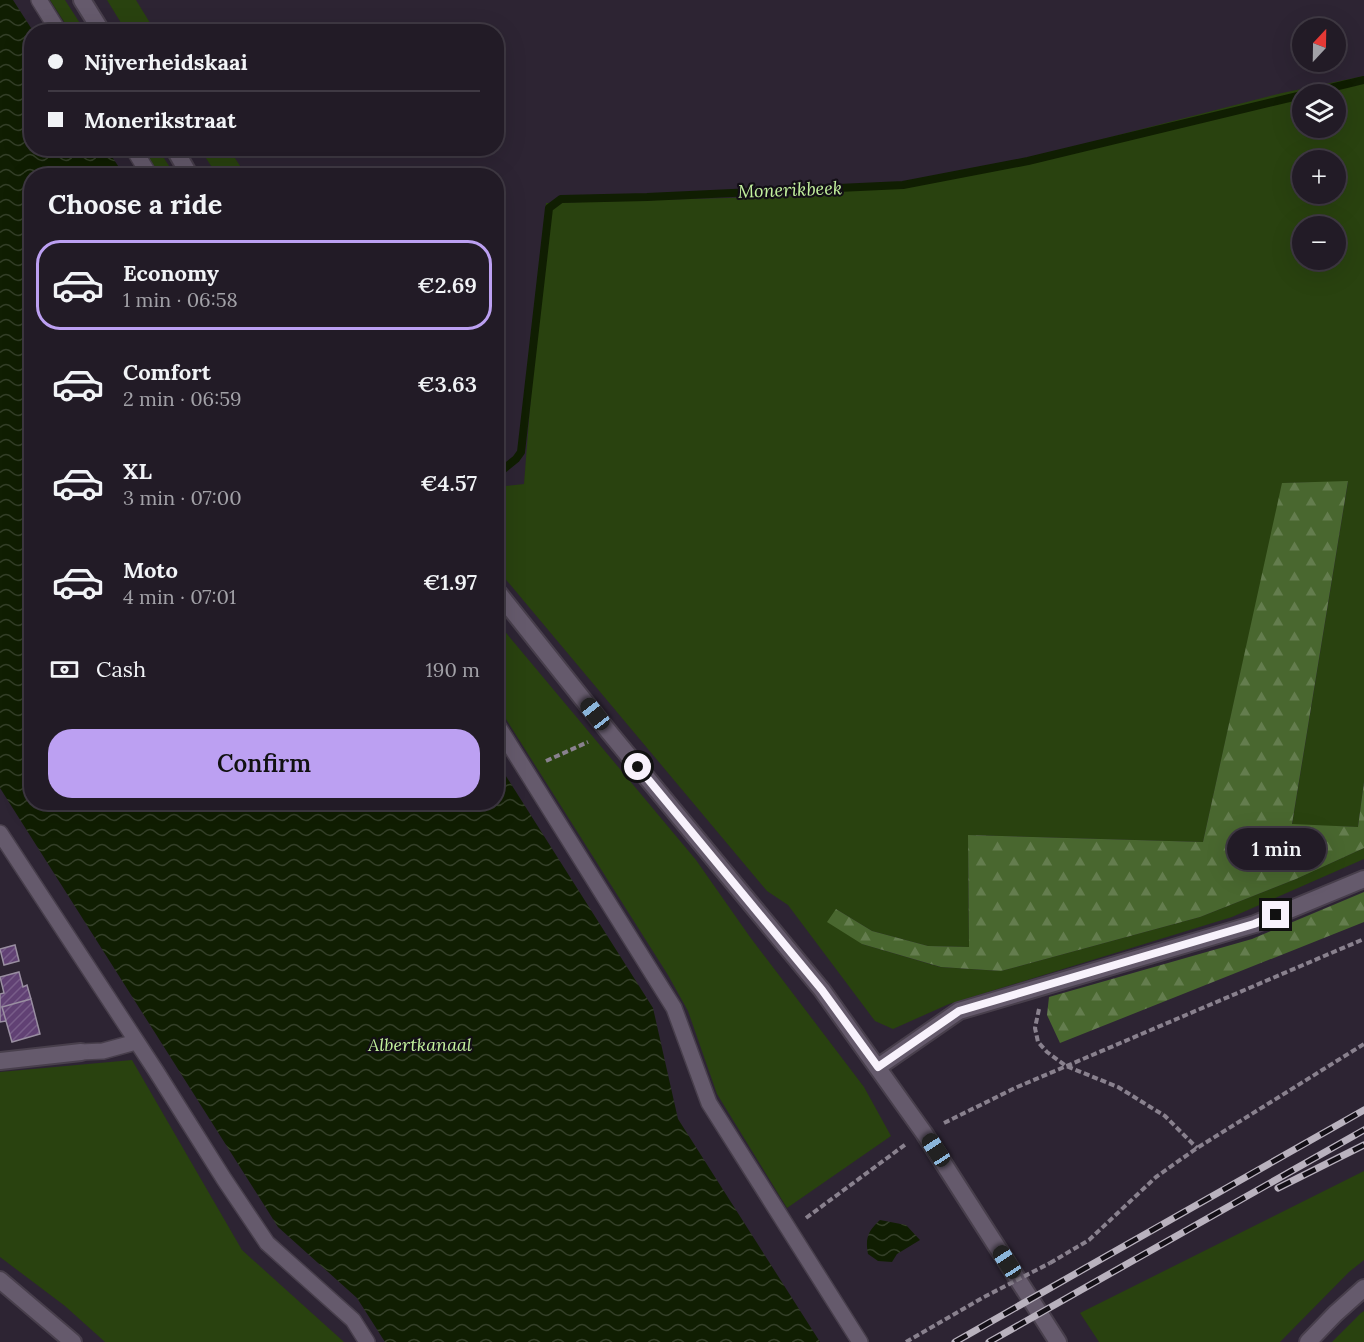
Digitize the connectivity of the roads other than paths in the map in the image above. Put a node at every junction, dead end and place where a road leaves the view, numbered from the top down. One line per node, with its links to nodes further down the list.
1 (39, 0): 3 (lane)
2 (82, 0): 4 (street)
3 (54, 24)
4 (97, 24)
5 (504, 600): 12 (street)
6 (504, 736): 17 (lane)
7 (0, 833): 9 (lane)
8 (1364, 879): 12 (street)
9 (136, 1042): 10 (lane); 16 (lane)
10 (81, 1052): 11 (street)
11 (0, 1061)
12 (878, 1067): 18 (street)
13 (0, 1280): 15 (street)
14 (1364, 1288): 19 (street)
15 (73, 1342)
16 (367, 1342)
17 (860, 1342)
18 (1059, 1342)
19 (1308, 1342)

